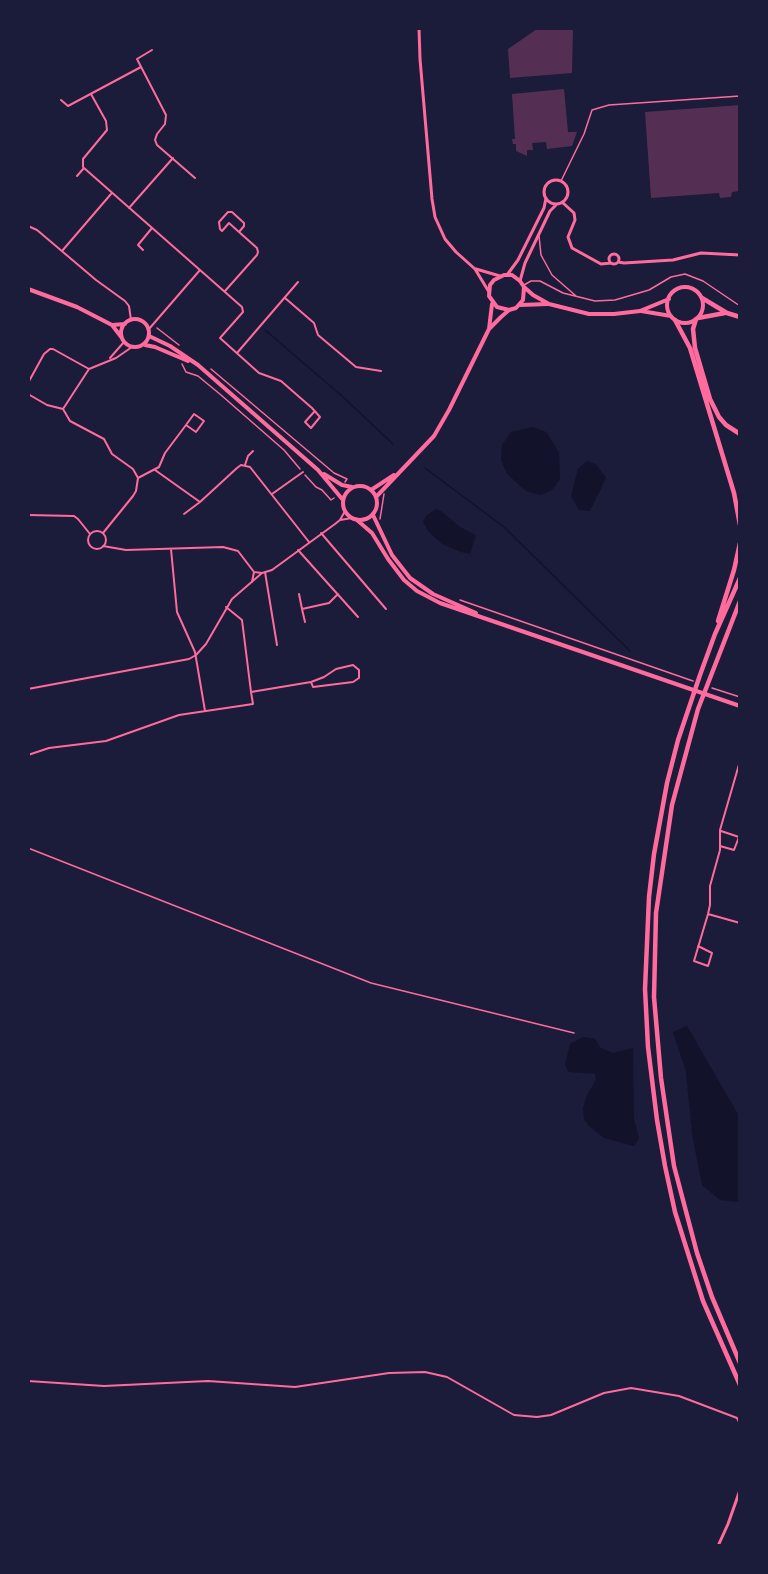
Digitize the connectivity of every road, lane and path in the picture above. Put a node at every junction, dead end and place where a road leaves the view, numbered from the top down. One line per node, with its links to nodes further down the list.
1 (419, 28): 25 (street)
2 (152, 50): 3 (street)
3 (141, 67): 4 (street); 7 (street)
4 (91, 94): 6 (street); 8 (street)
5 (740, 96): 11 (lane)
6 (61, 100)
7 (173, 158): 10 (street); 15 (street)
8 (84, 168): 9 (street); 12 (street)
9 (77, 176)
10 (195, 178)
11 (561, 181): 13 (street); 14 (street)
12 (112, 193): 15 (street); 21 (street)
13 (546, 198): 14 (street); 27 (street)
14 (559, 203): 19 (street); 24 (street)
15 (129, 208): 17 (street)
16 (28, 226): 21 (street)
17 (152, 228): 20 (street); 26 (street)
18 (239, 232): 18 (street); 32 (street)
19 (539, 234): 30 (street); 34 (lane)
20 (143, 250)
21 (62, 251): 48 (street)
22 (740, 255): 23 (street)
23 (618, 262): 24 (street); 24 (street)
24 (610, 263)
25 (475, 269): 28 (street); 33 (street)
26 (200, 270): 32 (street); 51 (street)
27 (507, 275): 28 (main road); 30 (main road)
28 (500, 276): 33 (main road)
29 (298, 282): 35 (street)
30 (522, 284): 34 (lane); 39 (main road); 40 (main road)
31 (28, 289): 49 (main road)
32 (225, 291): 58 (street)
33 (489, 292): 38 (main road)
34 (576, 296): 41 (lane)
35 (285, 298): 58 (street); 64 (street)
36 (669, 298): 37 (main road); 43 (main road); 46 (main road)
37 (702, 298): 44 (highway); 47 (main road)
38 (492, 303): 42 (main road); 52 (main road)
39 (549, 304): 40 (main road); 43 (main road)
40 (519, 305): 42 (main road)
41 (740, 306)
42 (509, 310): 52 (main road)
43 (640, 311): 46 (main road)
44 (727, 313): 45 (highway); 47 (highway)
45 (740, 317)
46 (673, 318): 47 (main road); 94 (highway)
47 (697, 318): 70 (highway)
48 (131, 320): 50 (main road); 51 (main road)
49 (112, 324): 50 (main road); 54 (main road)
50 (125, 324): 54 (main road)
51 (149, 329): 53 (main road); 56 (path)
52 (489, 329): 75 (main road)
53 (149, 336): 55 (main road); 61 (main road)
54 (123, 340): 57 (main road); 60 (street)
55 (144, 345): 57 (main road); 59 (main road)
56 (178, 345)
57 (132, 347): 60 (street)
58 (237, 353): 68 (street)
59 (179, 357): 61 (main road); 76 (path)
60 (110, 359): 62 (street)
61 (198, 365): 74 (main road)
62 (89, 369): 65 (street); 67 (street)
63 (211, 369): 78 (path)
64 (381, 371)
65 (28, 383)
66 (28, 394): 67 (street)
67 (63, 409): 77 (street)
68 (314, 412): 68 (street)
69 (186, 424): 69 (street); 73 (street)
70 (740, 434)
71 (253, 451): 72 (street)
72 (245, 465): 83 (street); 86 (street)
73 (155, 470): 77 (street); 86 (street)
74 (318, 470): 78 (main road); 82 (main road)
75 (399, 471): 80 (main road); 81 (main road)
76 (303, 472): 82 (path); 83 (street)
77 (138, 478): 95 (street)
78 (342, 485): 79 (main road)
79 (353, 488): 80 (main road); 85 (main road)
80 (371, 490): 84 (main road)
81 (383, 491): 84 (main road); 93 (path)
82 (338, 492): 85 (main road)
83 (272, 494): 98 (street)
84 (376, 497): 90 (main road)
85 (343, 500): 87 (main road)
86 (200, 502): 88 (street)
87 (345, 510): 91 (main road); 92 (street)
88 (184, 514)
89 (28, 515): 97 (street)
90 (373, 515): 91 (main road); 115 (main road)
91 (355, 519): 92 (street); 115 (main road)
92 (340, 520): 96 (street)
93 (381, 523)
94 (740, 525)
95 (103, 533): 97 (street); 100 (street)
96 (321, 533): 98 (street); 113 (street)
97 (90, 534): 100 (street)
98 (309, 542): 102 (street)
99 (740, 543): 117 (highway)
100 (103, 546): 101 (street)
101 (171, 549): 103 (street); 119 (street)
102 (298, 550): 104 (street); 108 (street)
103 (254, 572): 104 (street); 106 (street)
104 (263, 573): 106 (street); 118 (street)
105 (740, 578): 117 (highway)
106 (252, 582): 111 (street)
107 (299, 594): 112 (street)
108 (338, 594): 112 (street); 114 (street)
109 (455, 598): 121 (path)
110 (740, 601): 137 (highway)
111 (226, 607): 119 (street); 124 (street)
112 (302, 609): 116 (street)
113 (386, 609)
114 (358, 617)
115 (485, 617): 126 (main road)
116 (305, 622)
117 (715, 634): 139 (highway)
118 (276, 645)
119 (196, 655): 123 (street); 127 (street)
120 (311, 682): 120 (street); 124 (street)
121 (696, 682)
122 (707, 686): 125 (path)
123 (28, 689)
124 (251, 692): 127 (street)
125 (740, 697)
126 (740, 706)
127 (206, 711): 128 (street)
128 (28, 755)
129 (740, 761): 130 (street)
130 (720, 830): 131 (street); 131 (street)
131 (720, 846): 133 (street)
132 (28, 848): 136 (lane)
133 (708, 914): 134 (street); 135 (street)
134 (740, 923)
135 (698, 946): 135 (street)
136 (574, 1034)
137 (740, 1362)
138 (28, 1381): 140 (street)
139 (740, 1385)
140 (740, 1424)
141 (740, 1490): 142 (street)
142 (718, 1545)

